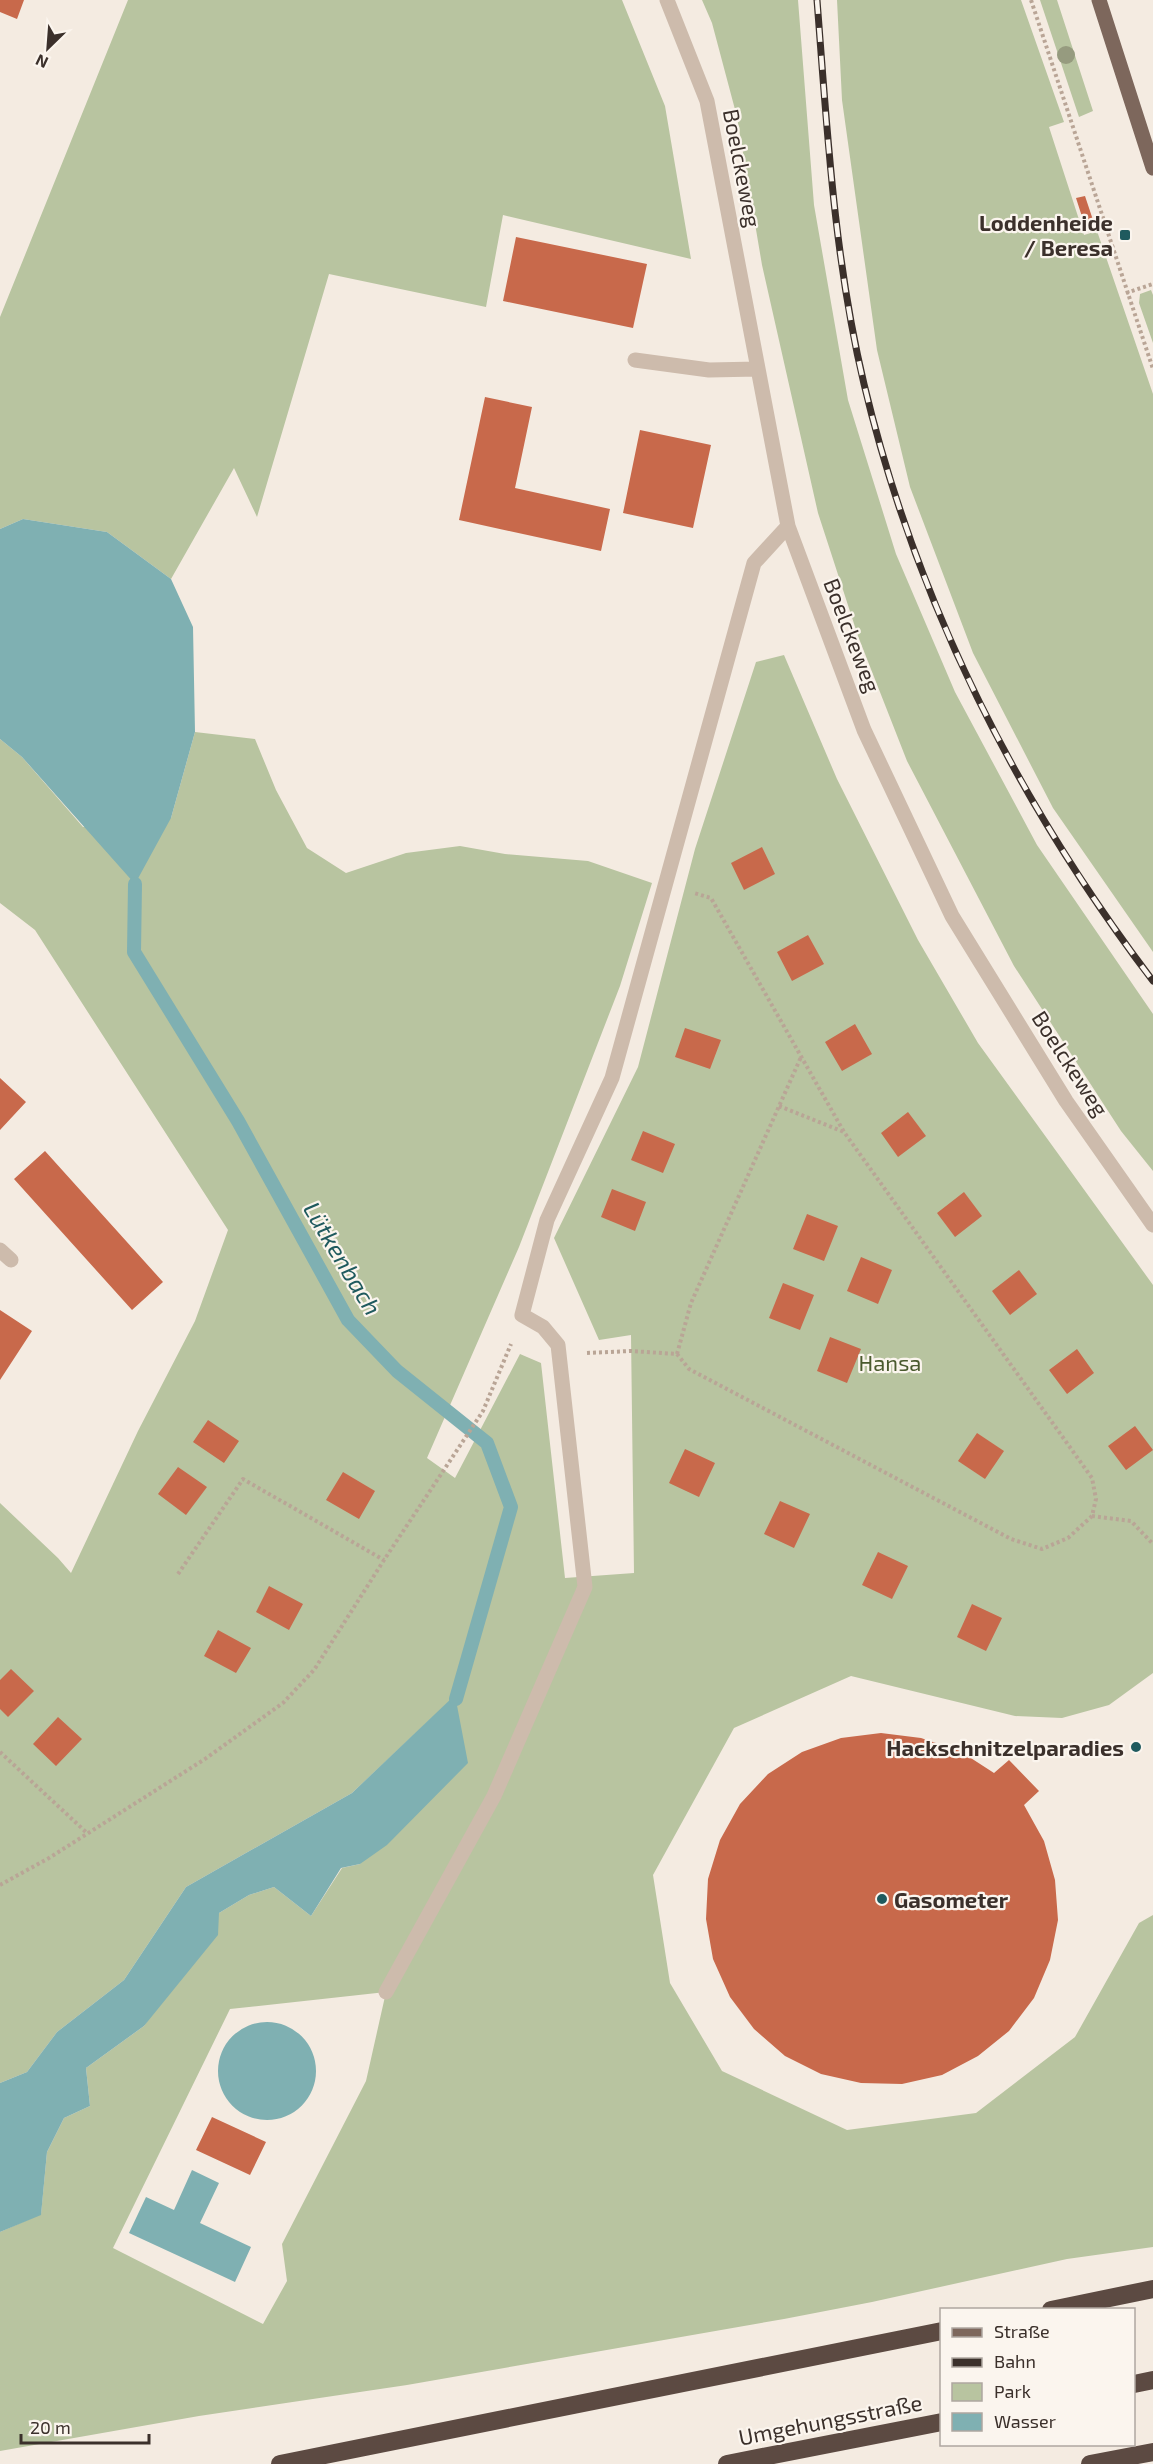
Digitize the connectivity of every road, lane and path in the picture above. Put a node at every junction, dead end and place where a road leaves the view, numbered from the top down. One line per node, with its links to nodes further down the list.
1 (667, 0): 8 (street, Boelckeweg)
2 (1031, 0): 6 (path)
3 (1099, 0): 4 (main road)
4 (1153, 168)
5 (1153, 285): 6 (path)
6 (1126, 293): 9 (path)
7 (635, 360): 8 (street)
8 (758, 369): 10 (street, Boelckeweg)
9 (1153, 369)
10 (788, 526): 11 (street); 15 (street, Boelckeweg)
11 (664, 884): 12 (path); 16 (street)
12 (801, 1057): 13 (path); 14 (path)
13 (778, 1106): 14 (path); 18 (path)
14 (844, 1132): 19 (path)
15 (1153, 1225)
16 (522, 1315): 17 (street); 21 (path)
17 (560, 1354): 18 (path); 26 (street)
18 (677, 1354): 19 (path)
19 (1092, 1516): 20 (path)
20 (1153, 1544)
21 (384, 1560): 22 (path); 24 (path)
22 (178, 1574)
23 (0, 1752): 24 (path)
24 (87, 1833): 25 (path)
25 (0, 1885)
26 (386, 1992)
27 (1153, 2289): 28 (highway)
28 (1061, 2308)
29 (940, 2331): 34 (highway)
30 (1153, 2380): 31 (highway)
31 (1135, 2384)
32 (940, 2422): 35 (highway, Umgehungsstraße)
33 (1153, 2452): 36 (highway)
34 (280, 2464)
35 (727, 2464)
36 (1090, 2464)

